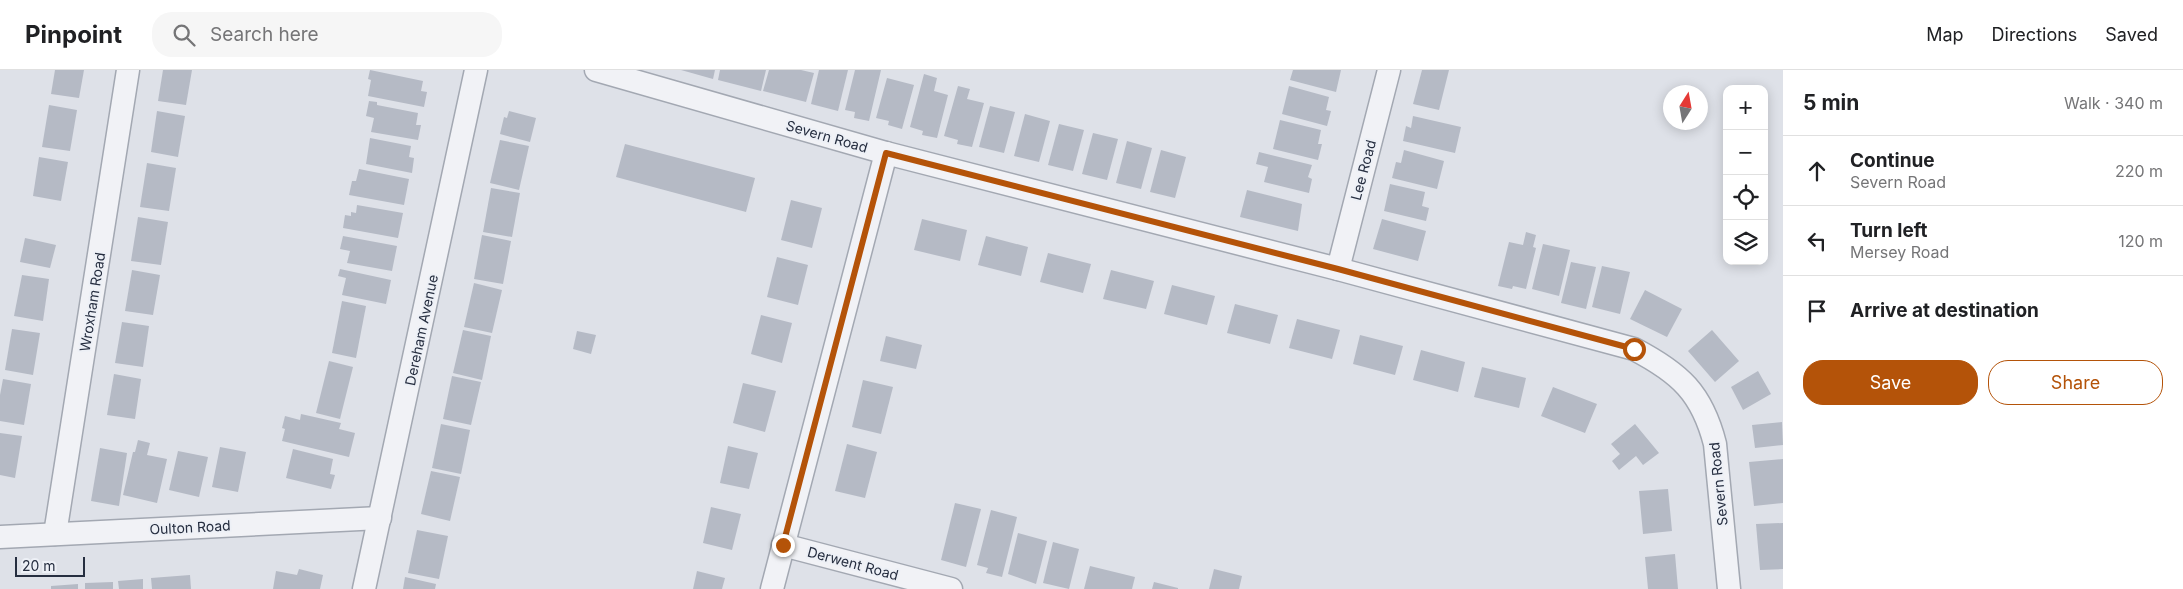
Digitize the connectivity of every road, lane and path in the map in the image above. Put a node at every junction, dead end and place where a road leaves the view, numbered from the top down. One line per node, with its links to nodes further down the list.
1 (128, 70): 8 (street, Wroxham Road)
2 (476, 70): 7 (street, Dereham Avenue)
3 (596, 70): 5 (street, Severn Road)
4 (1389, 70): 6 (street, Lee Road)
5 (886, 153): 6 (street, Severn Road); 10 (street)
6 (1338, 269): 14 (street, Severn Road)
7 (380, 518): 8 (street, Oulton Road); 11 (street, Dereham Avenue)
8 (55, 534): 9 (street, Oulton Road)
9 (0, 537)
10 (783, 545): 12 (street); 13 (street, Derwent Road)
11 (364, 589)
12 (772, 589)
13 (951, 589)
14 (1729, 589)

